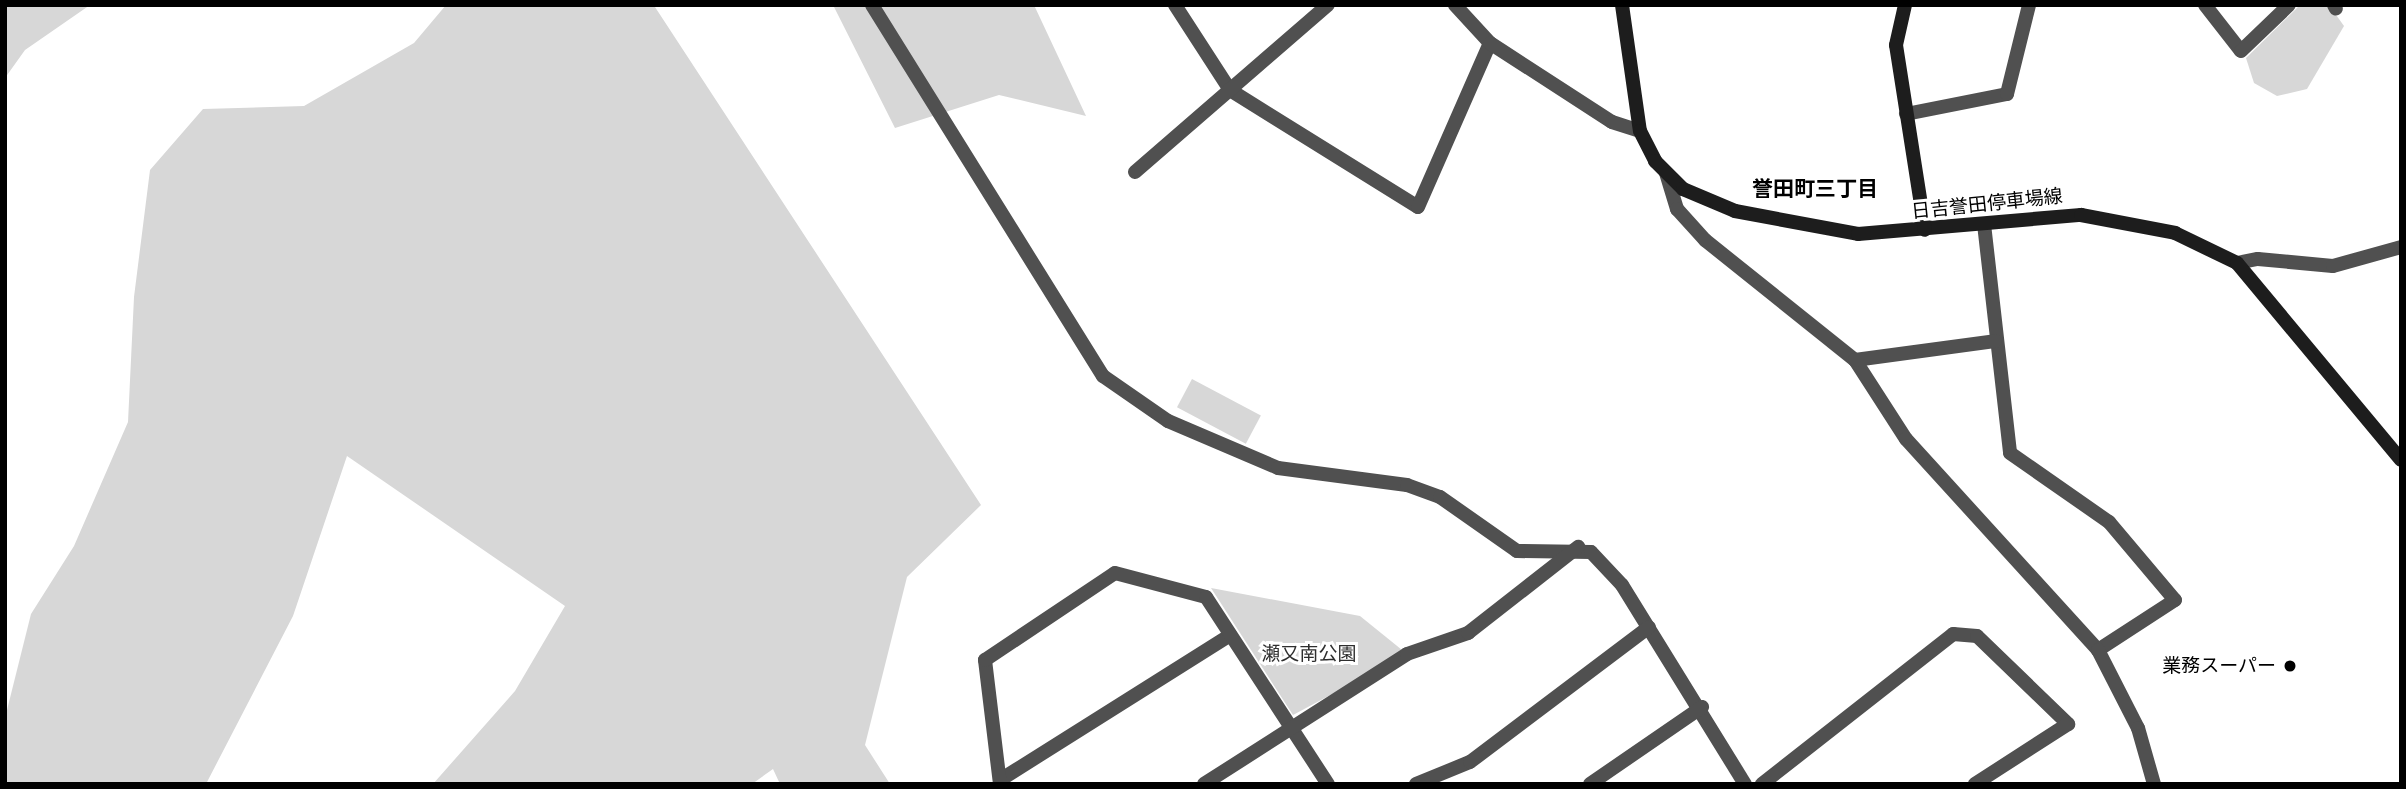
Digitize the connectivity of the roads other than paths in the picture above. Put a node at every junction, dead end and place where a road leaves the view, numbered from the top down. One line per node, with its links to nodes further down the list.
1 (873, 5): 23 (street)
2 (1174, 5): 11 (street)
3 (1328, 5): 11 (street)
4 (1455, 5): 10 (street)
5 (1622, 5): 13 (main road, 日吉誉田停車場線)
6 (1905, 5): 12 (main road)
7 (2029, 5): 12 (street)
8 (2204, 5): 9 (street)
9 (2289, 5)
10 (1490, 43): 11 (street); 13 (street)
11 (1230, 90): 14 (street)
12 (1906, 114): 17 (main road)
13 (1640, 131): 15 (main road, 日吉誉田停車場線)
14 (1135, 172)
15 (1666, 173): 17 (main road, 日吉誉田停車場線); 21 (street)
16 (1984, 224): 17 (main road, 日吉誉田停車場線); 19 (main road, 日吉誉田停車場線); 20 (street)
17 (1925, 230)
18 (2401, 247): 19 (street)
19 (2237, 263): 22 (main road, 日吉誉田停車場線)
20 (1995, 341): 21 (street); 26 (street)
21 (1855, 360): 26 (street)
22 (2401, 460)
23 (1578, 547): 24 (street); 28 (street)
24 (1649, 627): 27 (street); 32 (street)
25 (1230, 635): 28 (street); 29 (street); 29 (street)
26 (2098, 650): 37 (street)
27 (1702, 707): 33 (street); 34 (street)
28 (1290, 727): 30 (street); 31 (street)
29 (1000, 782)
30 (1204, 784)
31 (1328, 784)
32 (1416, 784)
33 (1590, 784)
34 (1745, 784)
35 (1762, 784): 36 (street)
36 (1975, 784)
37 (2154, 784)

